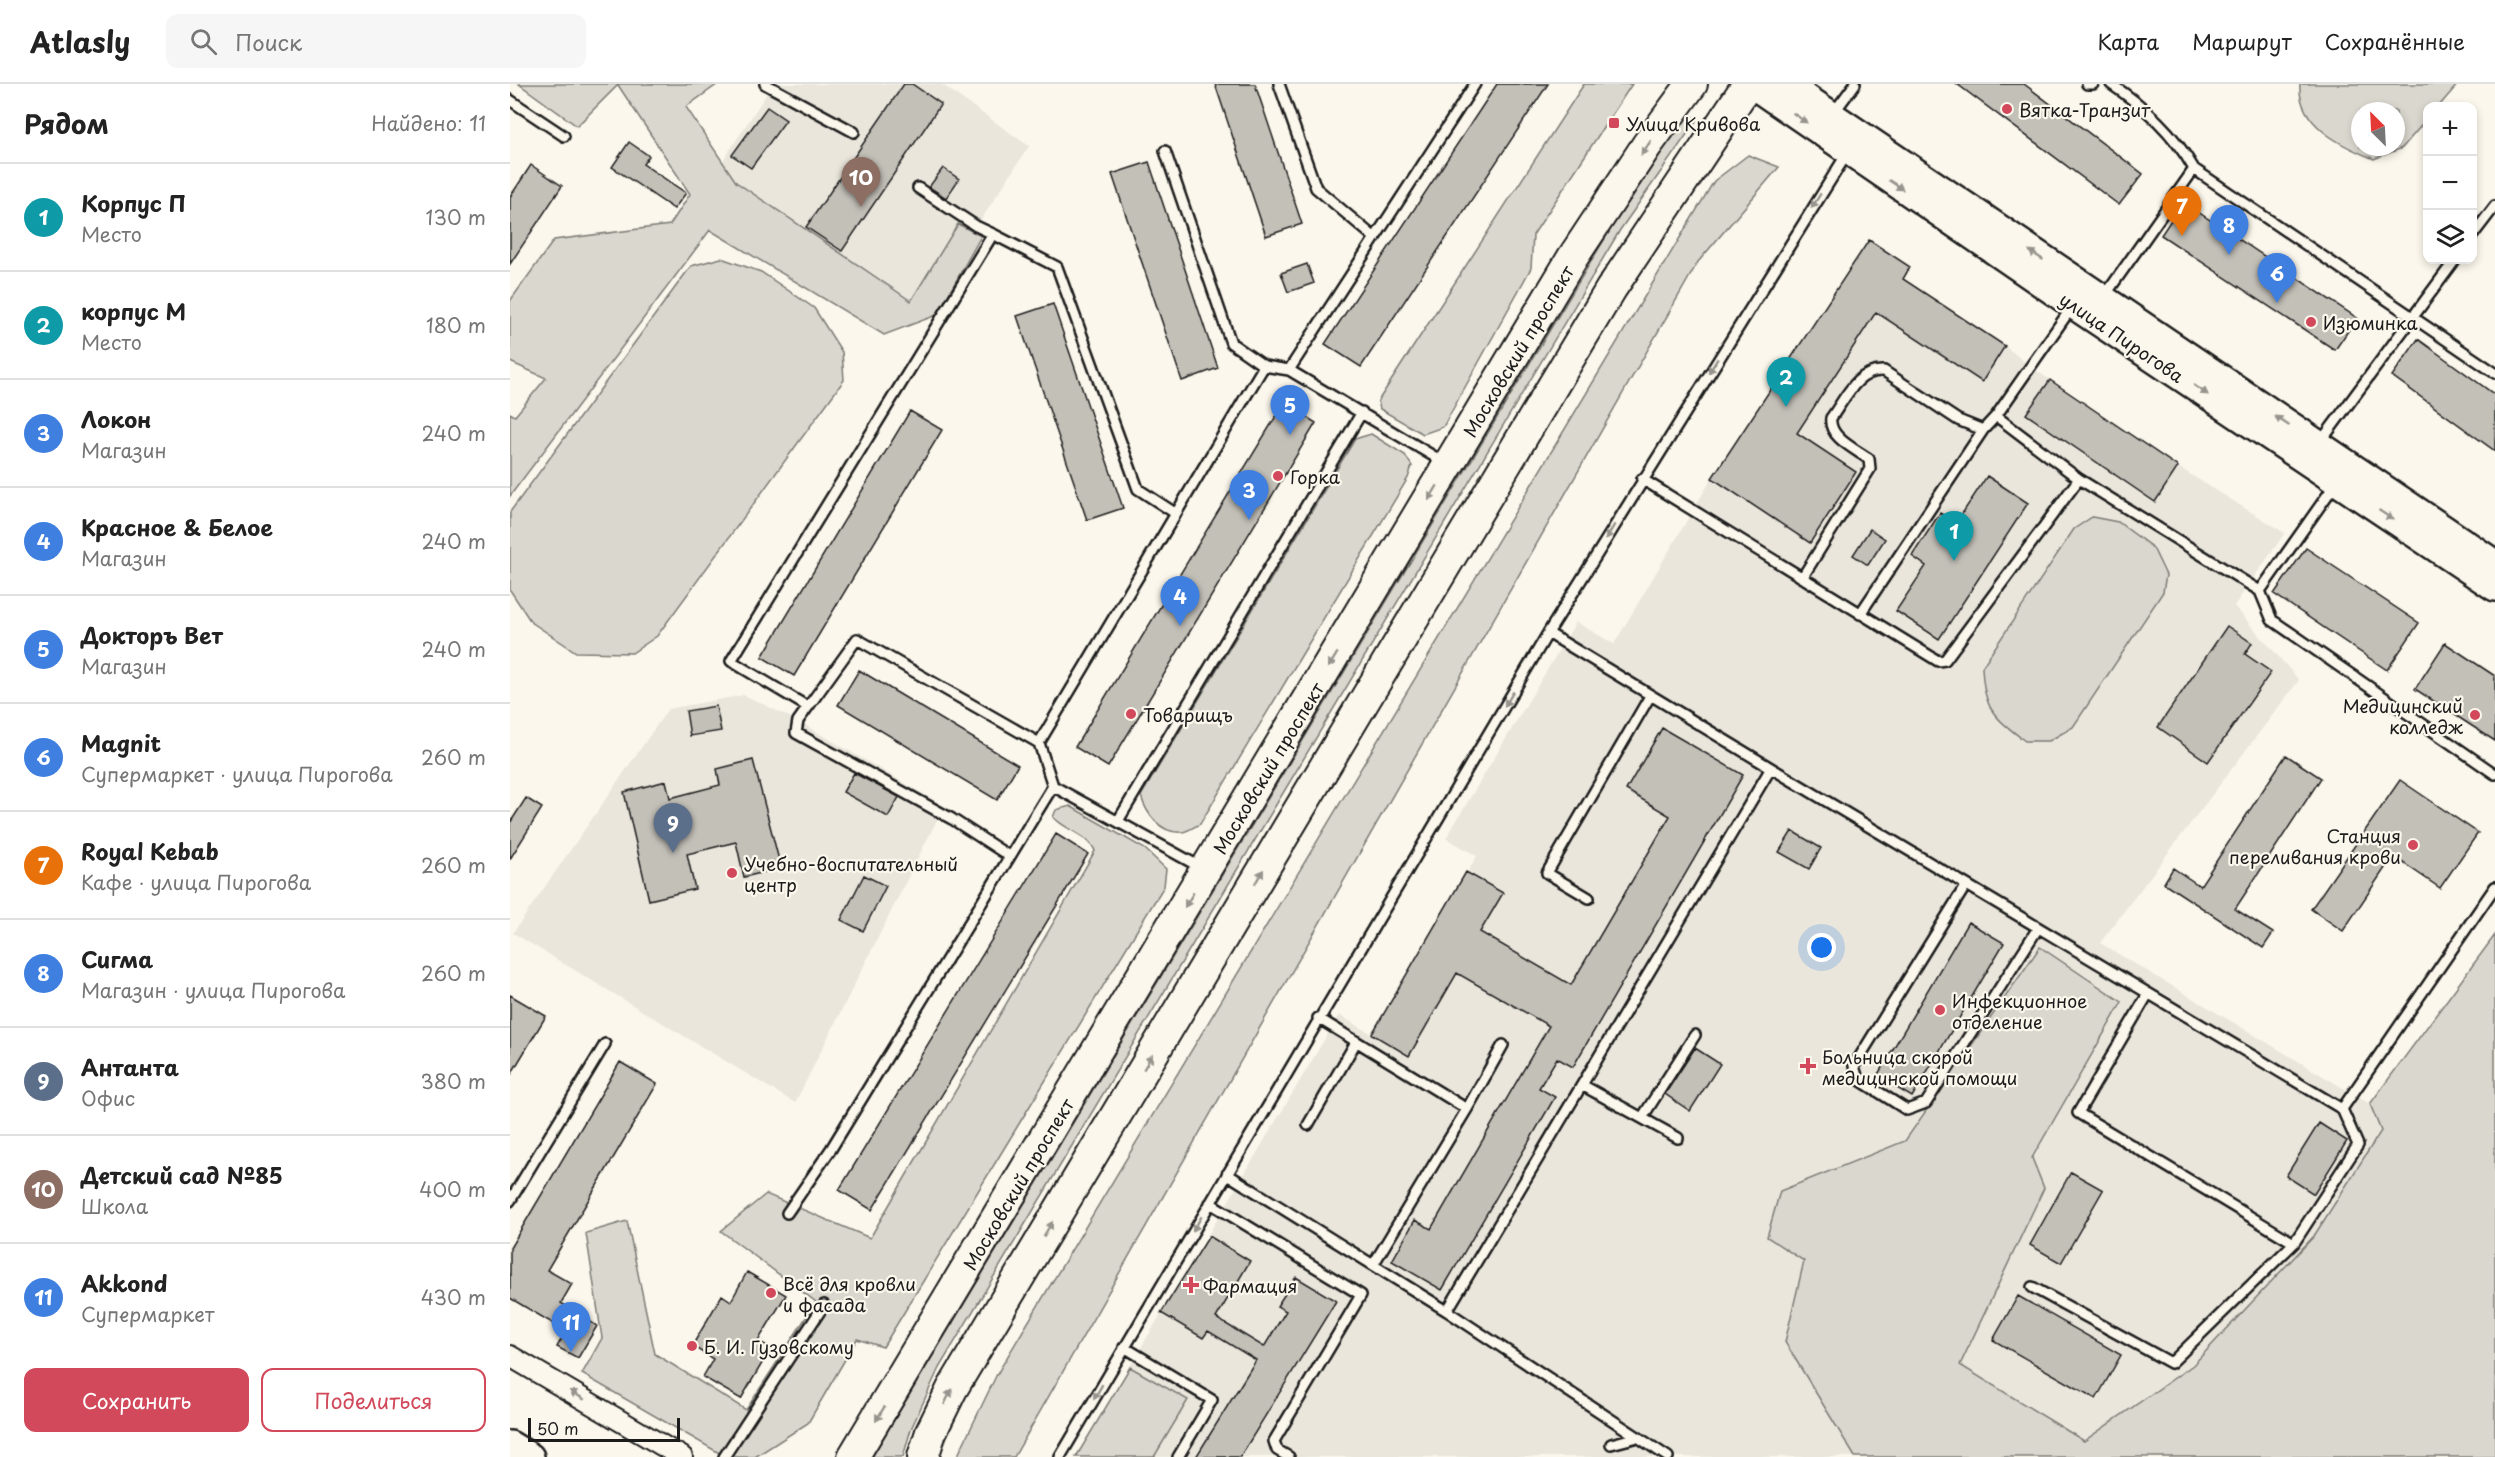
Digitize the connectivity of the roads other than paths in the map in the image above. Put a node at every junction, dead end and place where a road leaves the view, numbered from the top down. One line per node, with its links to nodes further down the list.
1 (765, 84): 14 (lane)
2 (1279, 84): 23 (lane)
3 (1475, 84): 23 (lane)
4 (1692, 84): 34 (main road, Московский проспект, one-way to 34)
5 (1748, 84): 88 (main road, one-way to 5)
6 (1752, 84): 16 (main road, улица Пирогова, one-way to 16)
7 (1785, 84): 13 (main road, улица Пирогова)
8 (1855, 84): 13 (lane)
9 (2087, 84): 10 (lane)
10 (2093, 84)
11 (2111, 84): 18 (lane)
12 (510, 100): 15 (lane)
13 (1831, 117): 16 (main road, улица Пирогова)
14 (854, 132)
15 (564, 136)
16 (1853, 144): 25 (main road, улица Пирогова); 36 (lane, one-way to 36)
17 (1165, 151): 27 (lane)
18 (2194, 169): 25 (lane); 26 (lane)
19 (918, 188): 22 (lane)
20 (2495, 207): 21 (lane)
21 (2477, 230)
22 (993, 234): 38 (lane); 46 (lane)
23 (1375, 238): 28 (lane)
24 (2452, 264): 26 (lane)
25 (2088, 302): 31 (lane); 33 (main road, улица Пирогова)
26 (2411, 318): 29 (lane); 33 (lane)
27 (1264, 366): 28 (lane); 38 (lane)
28 (1289, 370): 30 (lane)
29 (2495, 373)
30 (1362, 412): 34 (lane); 51 (lane)
31 (1996, 416): 32 (lane); 37 (lane)
32 (1983, 430): 40 (lane); 43 (lane)
33 (2312, 454): 35 (main road, улица Пирогова)
34 (1450, 466): 53 (main road, Московский проспект, one-way to 53)
35 (2343, 474): 39 (main road, улица Пирогова); 41 (main road, улица Пирогова, one-way to 41); 42 (lane)
36 (1642, 479): 40 (lane); 44 (lane, one-way to 44)
37 (2079, 479): 42 (lane); 43 (lane)
38 (1174, 513): 47 (lane)
39 (2495, 564)
40 (1802, 578): 43 (lane)
41 (2495, 587)
42 (2260, 591): 49 (lane)
43 (1860, 614)
44 (1548, 633): 45 (lane); 59 (lane, one-way to 59)
45 (1650, 696): 48 (lane); 56 (lane)
46 (808, 706): 47 (lane); 52 (lane)
47 (1038, 743): 50 (lane)
48 (1771, 768): 54 (lane); 64 (lane)
49 (2495, 774)
50 (1053, 786): 51 (lane); 52 (lane)
51 (1118, 821): 53 (lane)
52 (1009, 856): 73 (lane)
53 (1206, 871): 87 (main road, Московский проспект, one-way to 87)
54 (1966, 885): 57 (lane); 57 (lane)
55 (2495, 887): 66 (lane)
56 (1589, 898)
57 (2038, 928): 58 (lane)
58 (2148, 994): 66 (lane); 74 (lane)
59 (1318, 1018): 61 (lane); 70 (lane)
60 (1695, 1035): 67 (lane)
61 (1356, 1042): 65 (lane); 68 (lane)
62 (605, 1044): 71 (lane)
63 (1503, 1046): 65 (lane)
64 (1582, 1085): 67 (lane); 78 (lane)
65 (1467, 1108): 75 (lane)
66 (2342, 1109): 74 (lane)
67 (1642, 1118): 69 (lane)
68 (1308, 1125)
69 (1678, 1138)
70 (1227, 1174): 72 (lane); 75 (lane)
71 (510, 1201)
72 (1210, 1203): 79 (lane, one-way to 79); 91 (lane)
73 (787, 1213)
74 (2294, 1243): 76 (lane)
75 (1373, 1265): 78 (lane)
76 (2032, 1287)
77 (824, 1305): 86 (lane)
78 (1447, 1311): 81 (lane)
79 (1124, 1347): 89 (lane, one-way to 89); 90 (lane)
80 (510, 1356): 85 (street, one-way to 80)
81 (1638, 1437): 82 (lane); 92 (lane)
82 (1611, 1444)
83 (510, 1445): 84 (main road)
84 (530, 1457)
85 (682, 1457)
86 (724, 1457)
87 (853, 1457)
88 (923, 1457)
89 (1060, 1457)
90 (1178, 1457)
91 (1289, 1457)
92 (1668, 1457)

